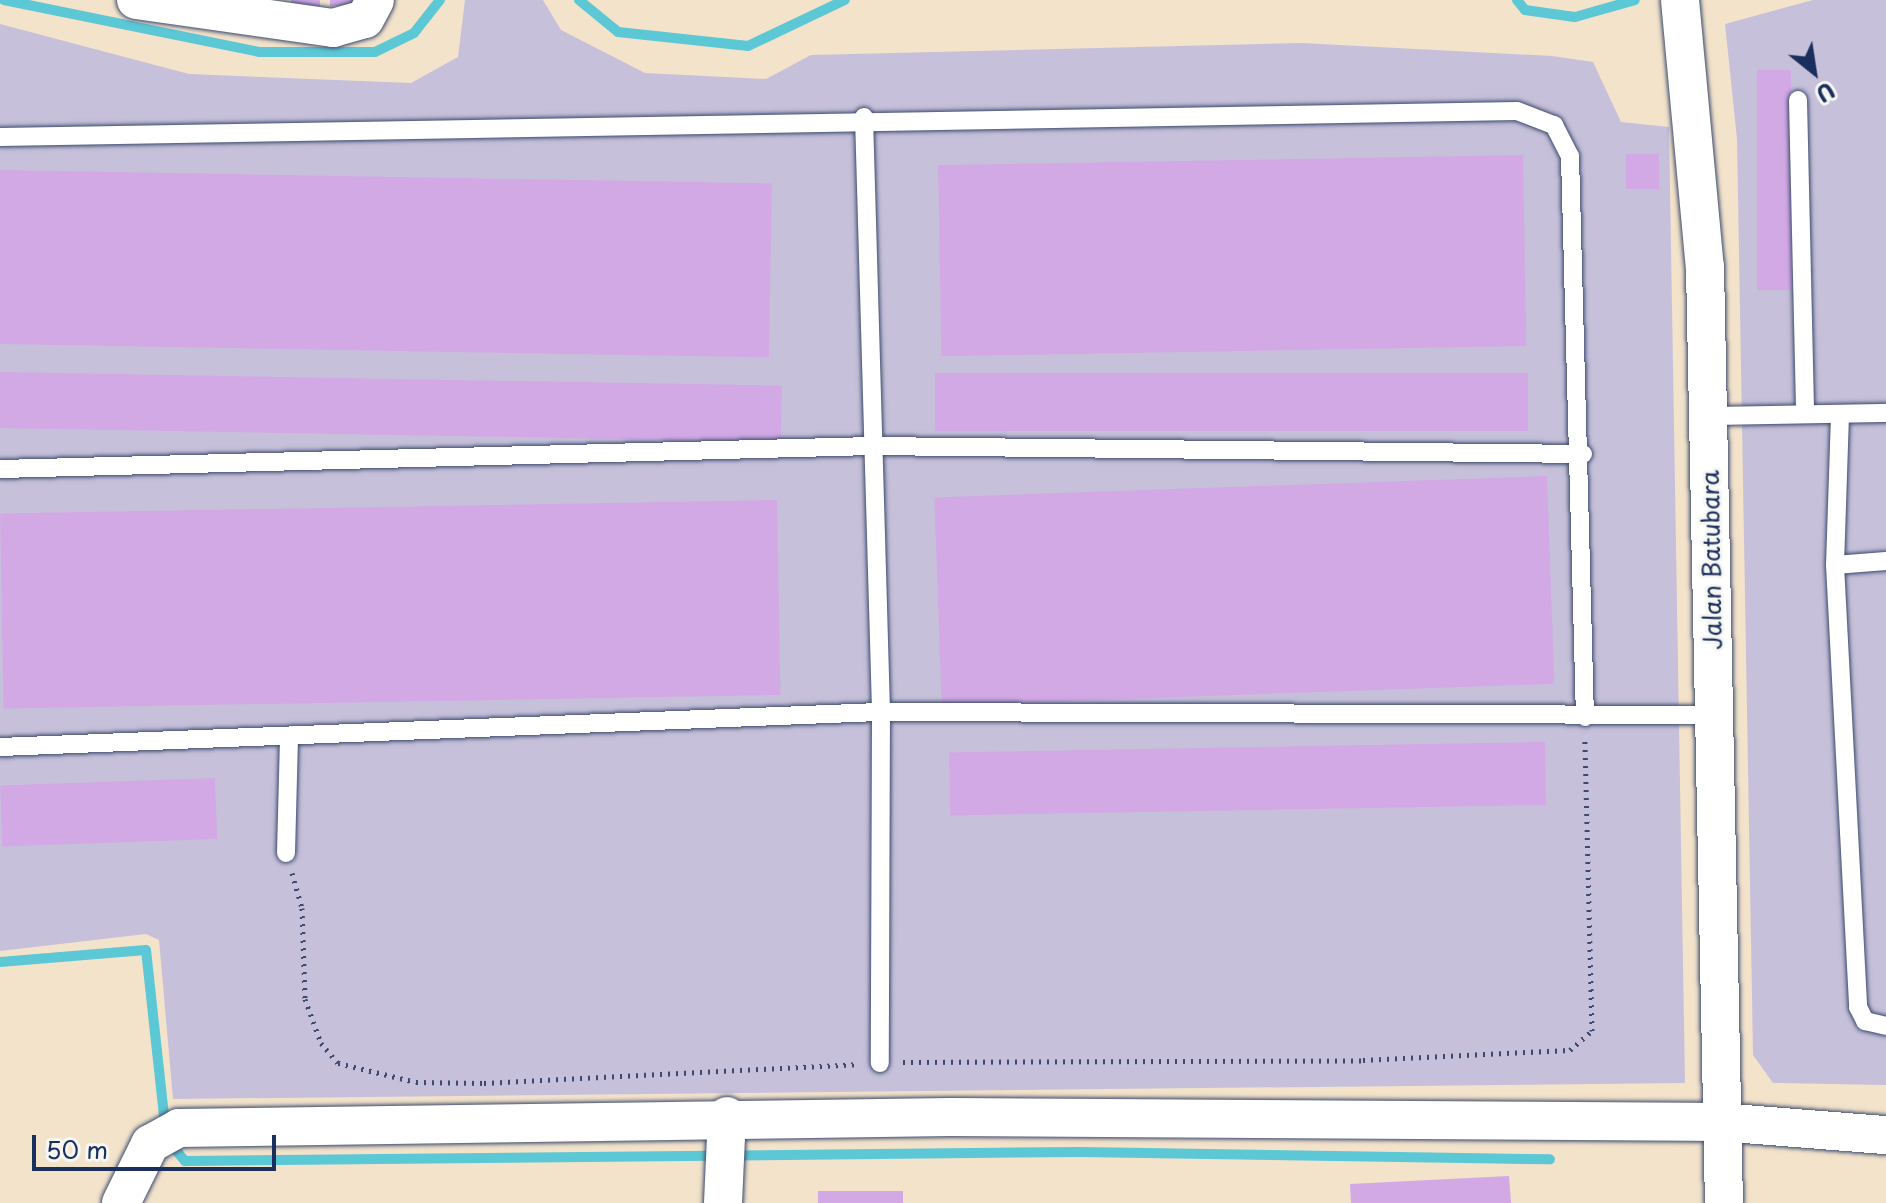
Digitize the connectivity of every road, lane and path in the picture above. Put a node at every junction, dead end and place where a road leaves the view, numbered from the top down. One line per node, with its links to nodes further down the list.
1 (136, 0): 4 (street)
2 (375, 0): 4 (street)
3 (1681, 5): 11 (street, Jalan Batubara)
4 (226, 9)
5 (1798, 100): 8 (lane)
6 (864, 117): 7 (lane); 12 (lane); 13 (lane)
7 (0, 137)
8 (1805, 413): 10 (lane); 11 (lane)
9 (1886, 413): 10 (lane)
10 (1840, 415): 16 (lane)
11 (1709, 416): 18 (street, Jalan Batubara)
12 (870, 446): 13 (lane); 14 (lane); 17 (lane)
13 (1583, 454): 19 (lane)
14 (0, 469)
15 (1886, 561): 16 (lane)
16 (1835, 565): 23 (lane)
17 (881, 712): 19 (lane); 20 (lane); 24 (lane)
18 (1713, 715): 19 (lane); 25 (street, Jalan Batubara)
19 (1585, 717): 24 (path)
20 (289, 741): 21 (lane); 22 (lane)
21 (0, 747)
22 (286, 853): 24 (path)
23 (1886, 1026)
24 (880, 1063)
25 (1719, 1122): 26 (street); 27 (street); 30 (street, Jalan Batubara)
26 (1886, 1135)
27 (726, 1142): 28 (street); 29 (street)
28 (121, 1203)
29 (723, 1203)
30 (1724, 1203)

